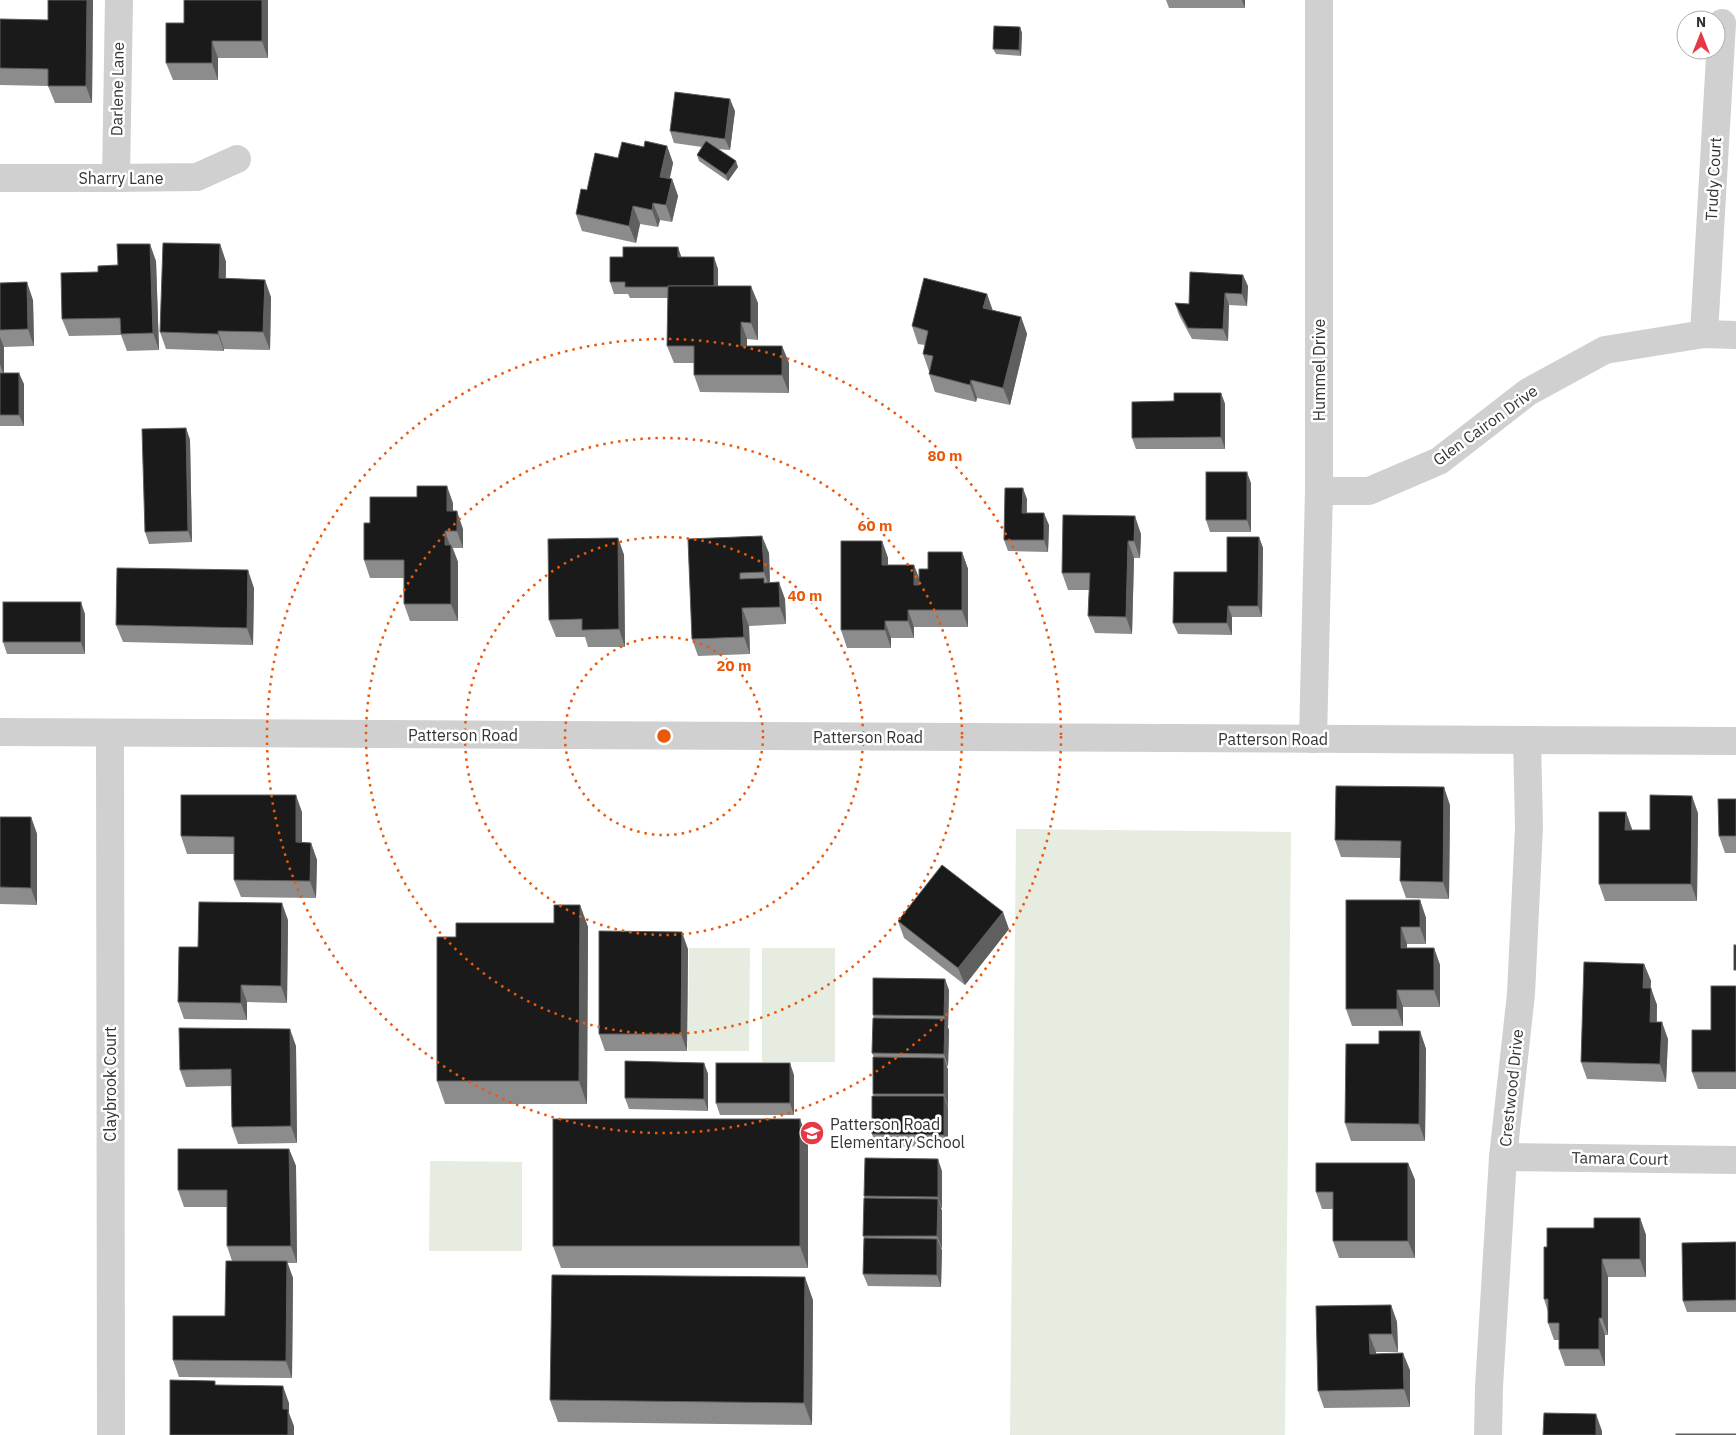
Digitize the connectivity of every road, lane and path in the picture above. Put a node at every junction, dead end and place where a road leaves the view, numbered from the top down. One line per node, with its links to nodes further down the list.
1 (118, 0): 6 (street, Darlene Lane)
2 (1319, 0): 9 (street, Hummel Drive)
3 (1720, 60): 7 (street, Trudy Court)
4 (238, 159): 6 (street, Sharry Lane)
5 (0, 178): 6 (street, Sharry Lane)
6 (116, 178)
7 (1704, 334): 8 (street, Glen Cairon Drive); 9 (street, Glen Cairon Drive)
8 (1736, 335)
9 (1319, 491): 12 (street, Hummel Drive)
10 (0, 732): 11 (street, Patterson Road)
11 (110, 733): 12 (street, Patterson Road); 17 (street, Claybrook Court)
12 (1313, 739): 13 (street, Patterson Road)
13 (1527, 740): 14 (street, Patterson Road); 15 (street, Crestwood Drive)
14 (1736, 741)
15 (1503, 1157): 16 (street, Tamara Court); 18 (street, Crestwood Drive)
16 (1736, 1160)
17 (111, 1435)
18 (1488, 1435)

